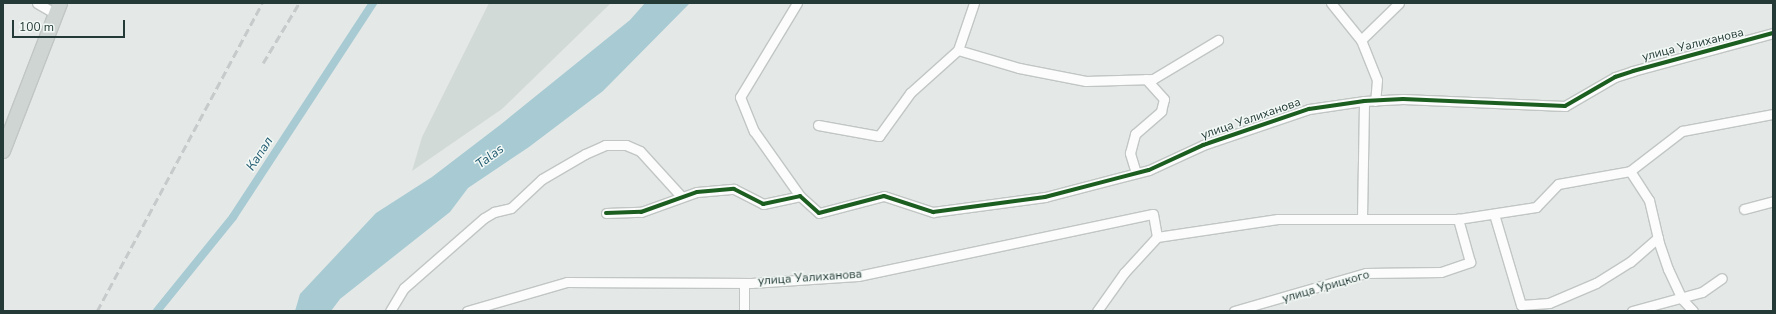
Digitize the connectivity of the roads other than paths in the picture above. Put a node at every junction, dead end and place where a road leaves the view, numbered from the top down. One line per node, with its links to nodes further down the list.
1 (37, 3): 6 (street)
2 (797, 3): 20 (street)
3 (974, 3): 10 (street)
4 (1331, 3): 9 (street)
5 (1399, 3): 9 (street)
6 (58, 8): 16 (main road)
7 (1773, 34): 13 (street, улица Уалиханова)
8 (1218, 40): 11 (street)
9 (1361, 40): 13 (street)
10 (958, 50): 11 (street); 15 (street)
11 (1146, 79): 18 (street)
12 (1364, 101): 13 (street, улица Уалиханова); 18 (street, улица Уалиханова); 25 (street)
13 (1375, 101)
14 (1773, 114): 17 (street)
15 (818, 125)
16 (3, 151)
17 (1630, 171): 24 (street); 28 (street)
18 (1136, 173): 20 (street, улица Уалиханова)
19 (681, 196): 20 (street); 23 (street); 32 (street)
20 (800, 196)
21 (1773, 201): 22 (street)
22 (1744, 209)
23 (606, 213)
24 (1494, 214): 26 (street); 28 (street)
25 (1362, 218): 26 (street); 27 (street)
26 (1458, 219): 36 (street, улица Урицкого)
27 (1157, 237): 30 (street, улица Уалиханова); 35 (street)
28 (1658, 238): 31 (street)
29 (1722, 278): 31 (street)
30 (744, 283): 33 (street, улица Уалиханова); 34 (street)
31 (1682, 299): 37 (street); 38 (street)
32 (390, 311)
33 (467, 311)
34 (744, 311)
35 (1097, 311)
36 (1234, 311)
37 (1632, 311)
38 (1693, 311)

